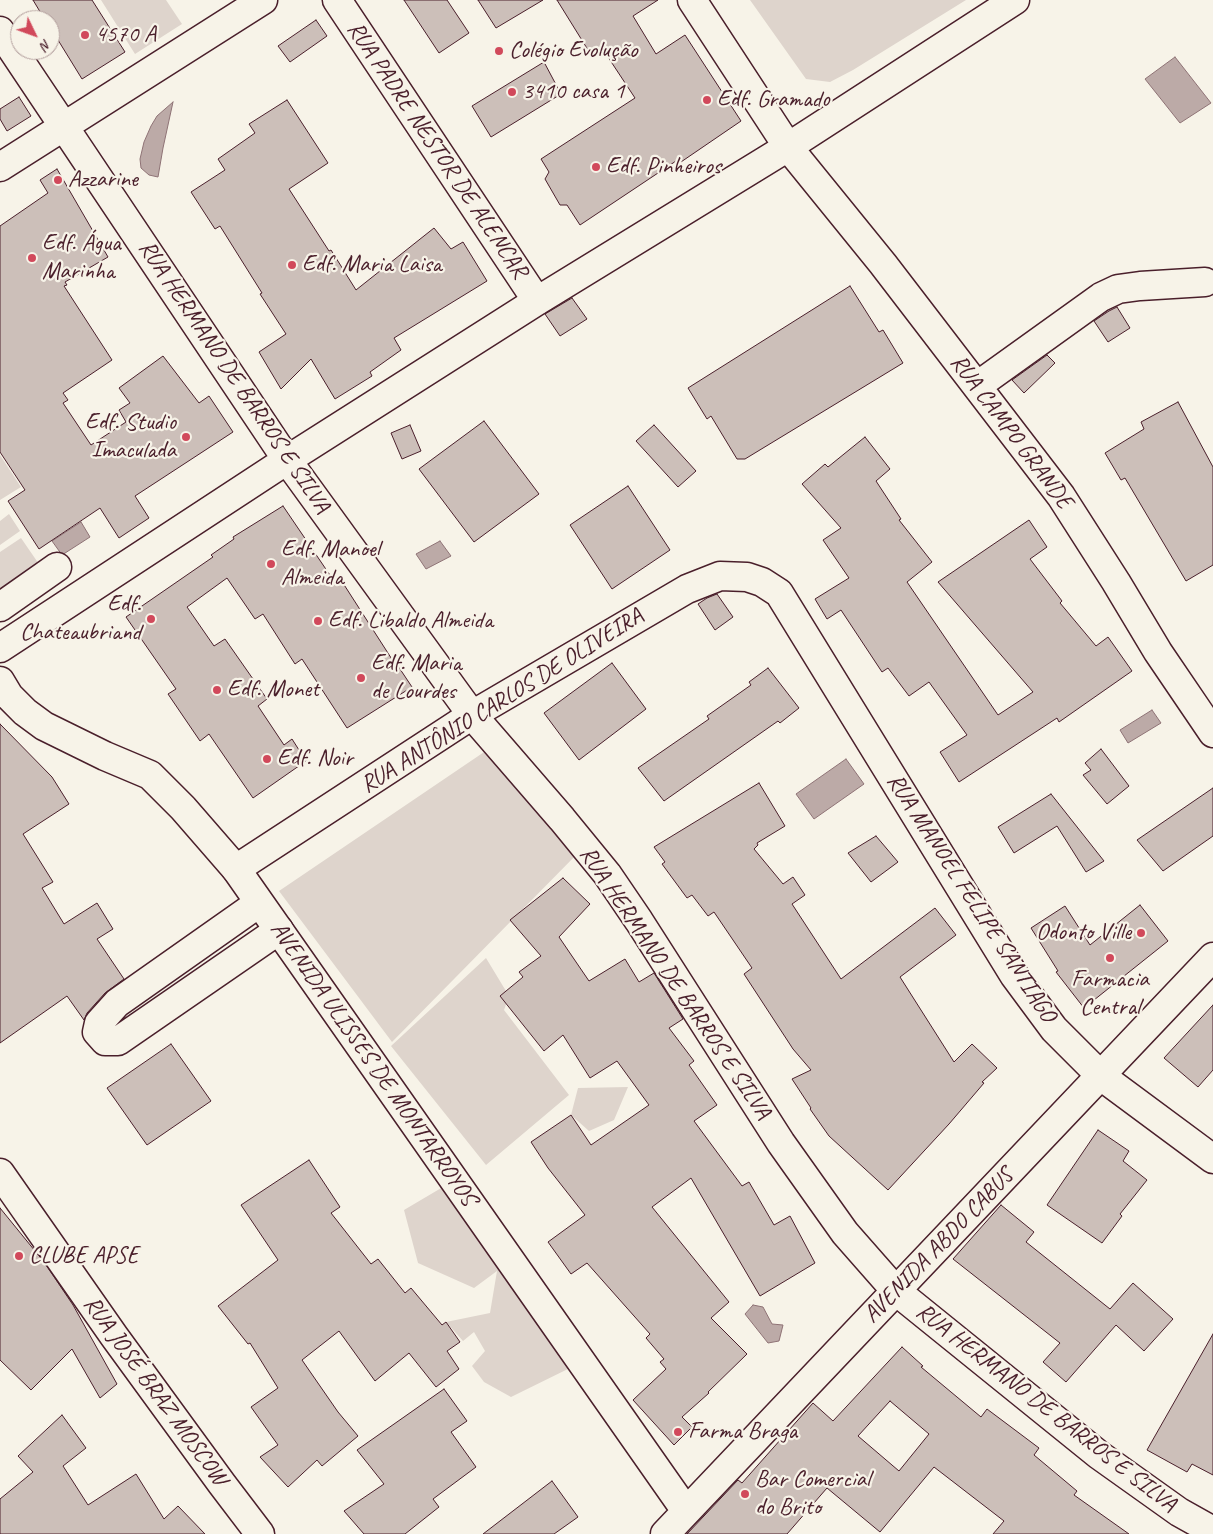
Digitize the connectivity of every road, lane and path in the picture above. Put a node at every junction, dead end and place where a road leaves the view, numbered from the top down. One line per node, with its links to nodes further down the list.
1 (263, 0): 6 (street)
2 (337, 0): 10 (street, RUA PADRE NESTOR DE ALENCAR)
3 (692, 0): 7 (street, RUA CAMPO GRANDE)
4 (1015, 0): 7 (street)
5 (0, 31): 6 (street, RUA HERMANO DE BARROS E SILVA)
6 (64, 126): 8 (street); 12 (street, RUA HERMANO DE BARROS E SILVA)
7 (788, 147): 10 (street); 11 (street, RUA CAMPO GRANDE)
8 (0, 166)
9 (1205, 282): 11 (street)
10 (537, 301): 12 (street)
11 (977, 386): 19 (street, RUA CAMPO GRANDE)
12 (287, 460): 16 (street); 18 (street, RUA HERMANO DE BARROS E SILVA)
13 (58, 567): 15 (street)
14 (779, 592): 18 (street, RUA ANTÔNIO CARLOS DE OLIVEIRA); 24 (street, RUA MANOEL FELIPE SANTIAGO)
15 (0, 607)
16 (0, 648)
17 (0, 681): 20 (street, AVENIDA ULISSES DE MONTARROYOS)
18 (472, 715): 20 (street, RUA ANTÔNIO CARLOS DE OLIVEIRA); 27 (street, RUA HERMANO DE BARROS E SILVA)
19 (1213, 733)
20 (236, 869): 21 (street, AVENIDA ULISSES DE MONTARROYOS)
21 (259, 903): 22 (street, AVENIDA ULISSES DE MONTARROYOS); 22 (street)
22 (279, 930): 28 (street, AVENIDA ULISSES DE MONTARROYOS)
23 (1213, 957): 24 (street, AVENIDA ABDO CABUS)
24 (1101, 1076): 25 (street, RUA MANOEL FELIPE SANTIAGO); 27 (street, AVENIDA ABDO CABUS)
25 (1213, 1160)
26 (0, 1172): 30 (street, RUA JOSÉ BRAZ MOSCOW)
27 (896, 1291): 28 (street, AVENIDA ABDO CABUS); 29 (street, RUA HERMANO DE BARROS E SILVA)
28 (686, 1511): 31 (street, AVENIDA ABDO CABUS)
29 (1213, 1531)
30 (260, 1534)
31 (665, 1534)

